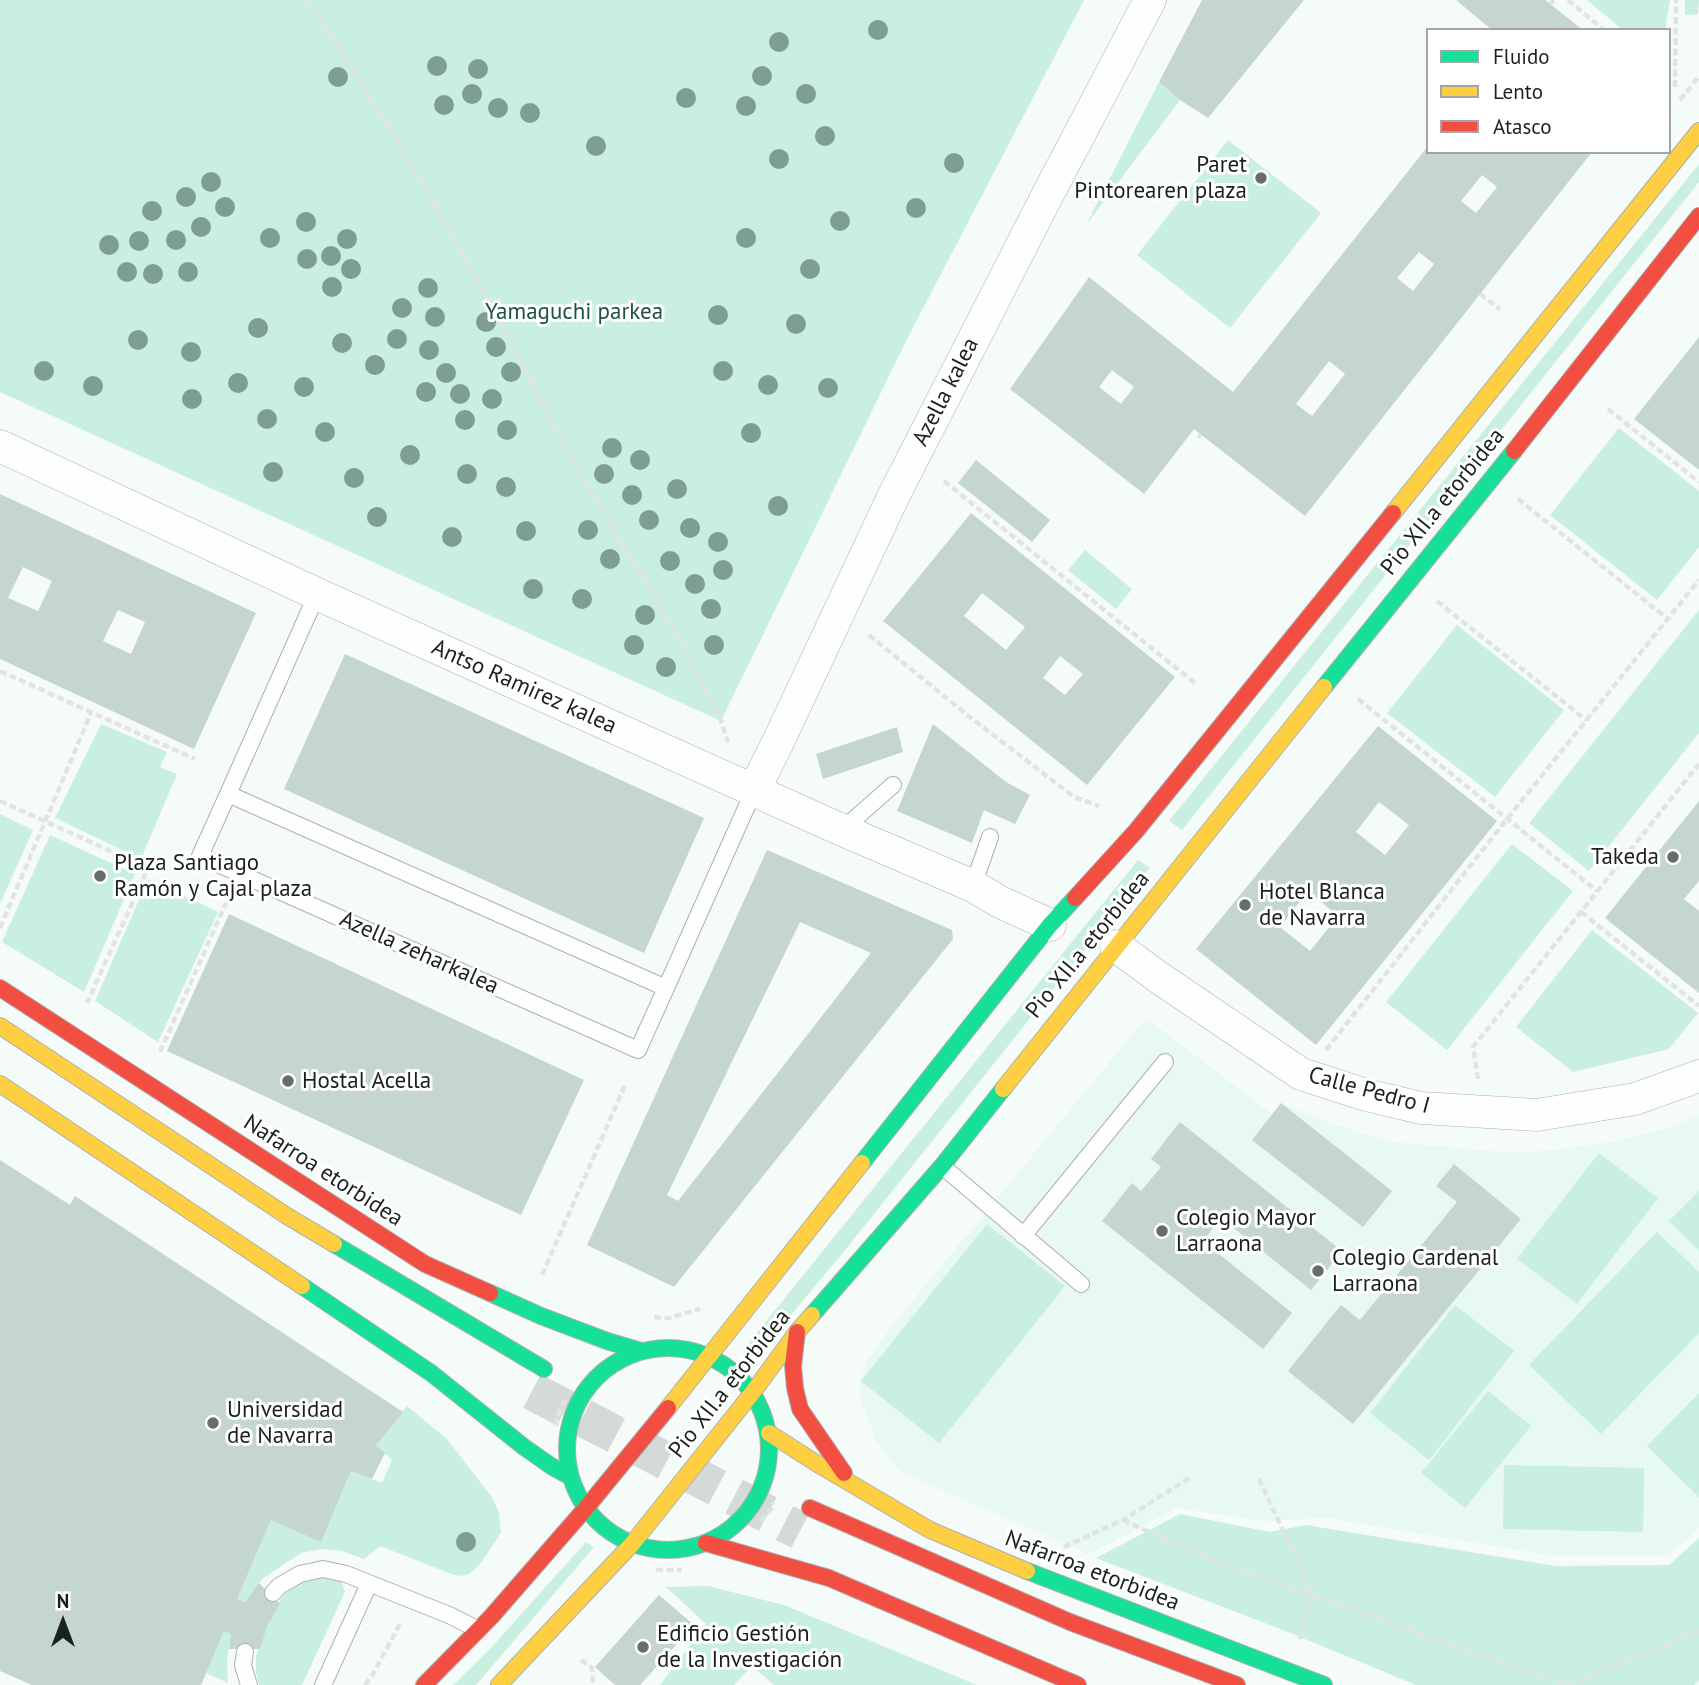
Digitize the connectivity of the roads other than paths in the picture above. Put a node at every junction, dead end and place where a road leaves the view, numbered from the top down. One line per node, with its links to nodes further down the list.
1 (1150, 0): 7 (street, Azella kalea)
2 (1699, 131): 12 (main road, Pio XII.a etorbidea)
3 (1698, 218): 13 (main road, Pio XII.a etorbidea)
4 (0, 446): 5 (street, Antso Ramirez kalea)
5 (317, 594): 7 (street, Antso Ramirez kalea); 8 (lane, Azella zeharkalea)
6 (893, 785): 9 (lane)
7 (754, 790): 9 (street, Antso Ramirez kalea); 15 (lane, Azella zeharkalea)
8 (228, 794): 15 (lane); 15 (lane, Azella zeharkalea)
9 (842, 830): 11 (street, Antso Ramirez kalea)
10 (990, 837): 11 (lane)
11 (972, 886): 12 (street, Antso Ramirez kalea)
12 (1050, 925): 25 (main road, Pio XII.a etorbidea)
13 (1116, 946): 18 (street, Calle Pedro I); 20 (main road, Pio XII.a etorbidea)
14 (0, 988): 24 (main road, Nafarroa etorbidea)
15 (666, 988)
16 (0, 1026): 26 (main road)
17 (1165, 1062): 21 (lane)
18 (1699, 1076)
19 (0, 1084): 29 (main road)
20 (942, 1166): 21 (lane); 23 (main road, Pio XII.a etorbidea)
21 (1024, 1236): 22 (lane)
22 (1080, 1284)
23 (797, 1332): 27 (main road, Pio XII.a etorbidea); 30 (main road, Nafarroa etorbidea)
24 (641, 1351): 25 (main road); 29 (main road)
25 (710, 1356): 27 (main road); 31 (main road, Pio XII.a etorbidea)
26 (544, 1369)
27 (753, 1392): 28 (main road); 34 (main road, Pio XII.a etorbidea)
28 (769, 1433): 30 (main road, Nafarroa etorbidea); 33 (main road)
29 (570, 1477): 31 (main road)
30 (852, 1485): 45 (main road, Nafarroa etorbidea)
31 (586, 1508): 34 (main road); 37 (main road, Pio XII.a etorbidea)
32 (810, 1508): 44 (main road)
33 (706, 1543): 34 (main road); 43 (main road)
34 (632, 1544): 42 (main road, Pio XII.a etorbidea)
35 (369, 1584): 36 (lane); 37 (lane); 40 (lane)
36 (273, 1593)
37 (479, 1630): 41 (main road, Pio XII.a etorbidea)
38 (245, 1652): 39 (lane)
39 (249, 1685)
40 (323, 1685)
41 (424, 1685)
42 (499, 1685)
43 (1078, 1685)
44 (1237, 1685)
45 (1324, 1685)

